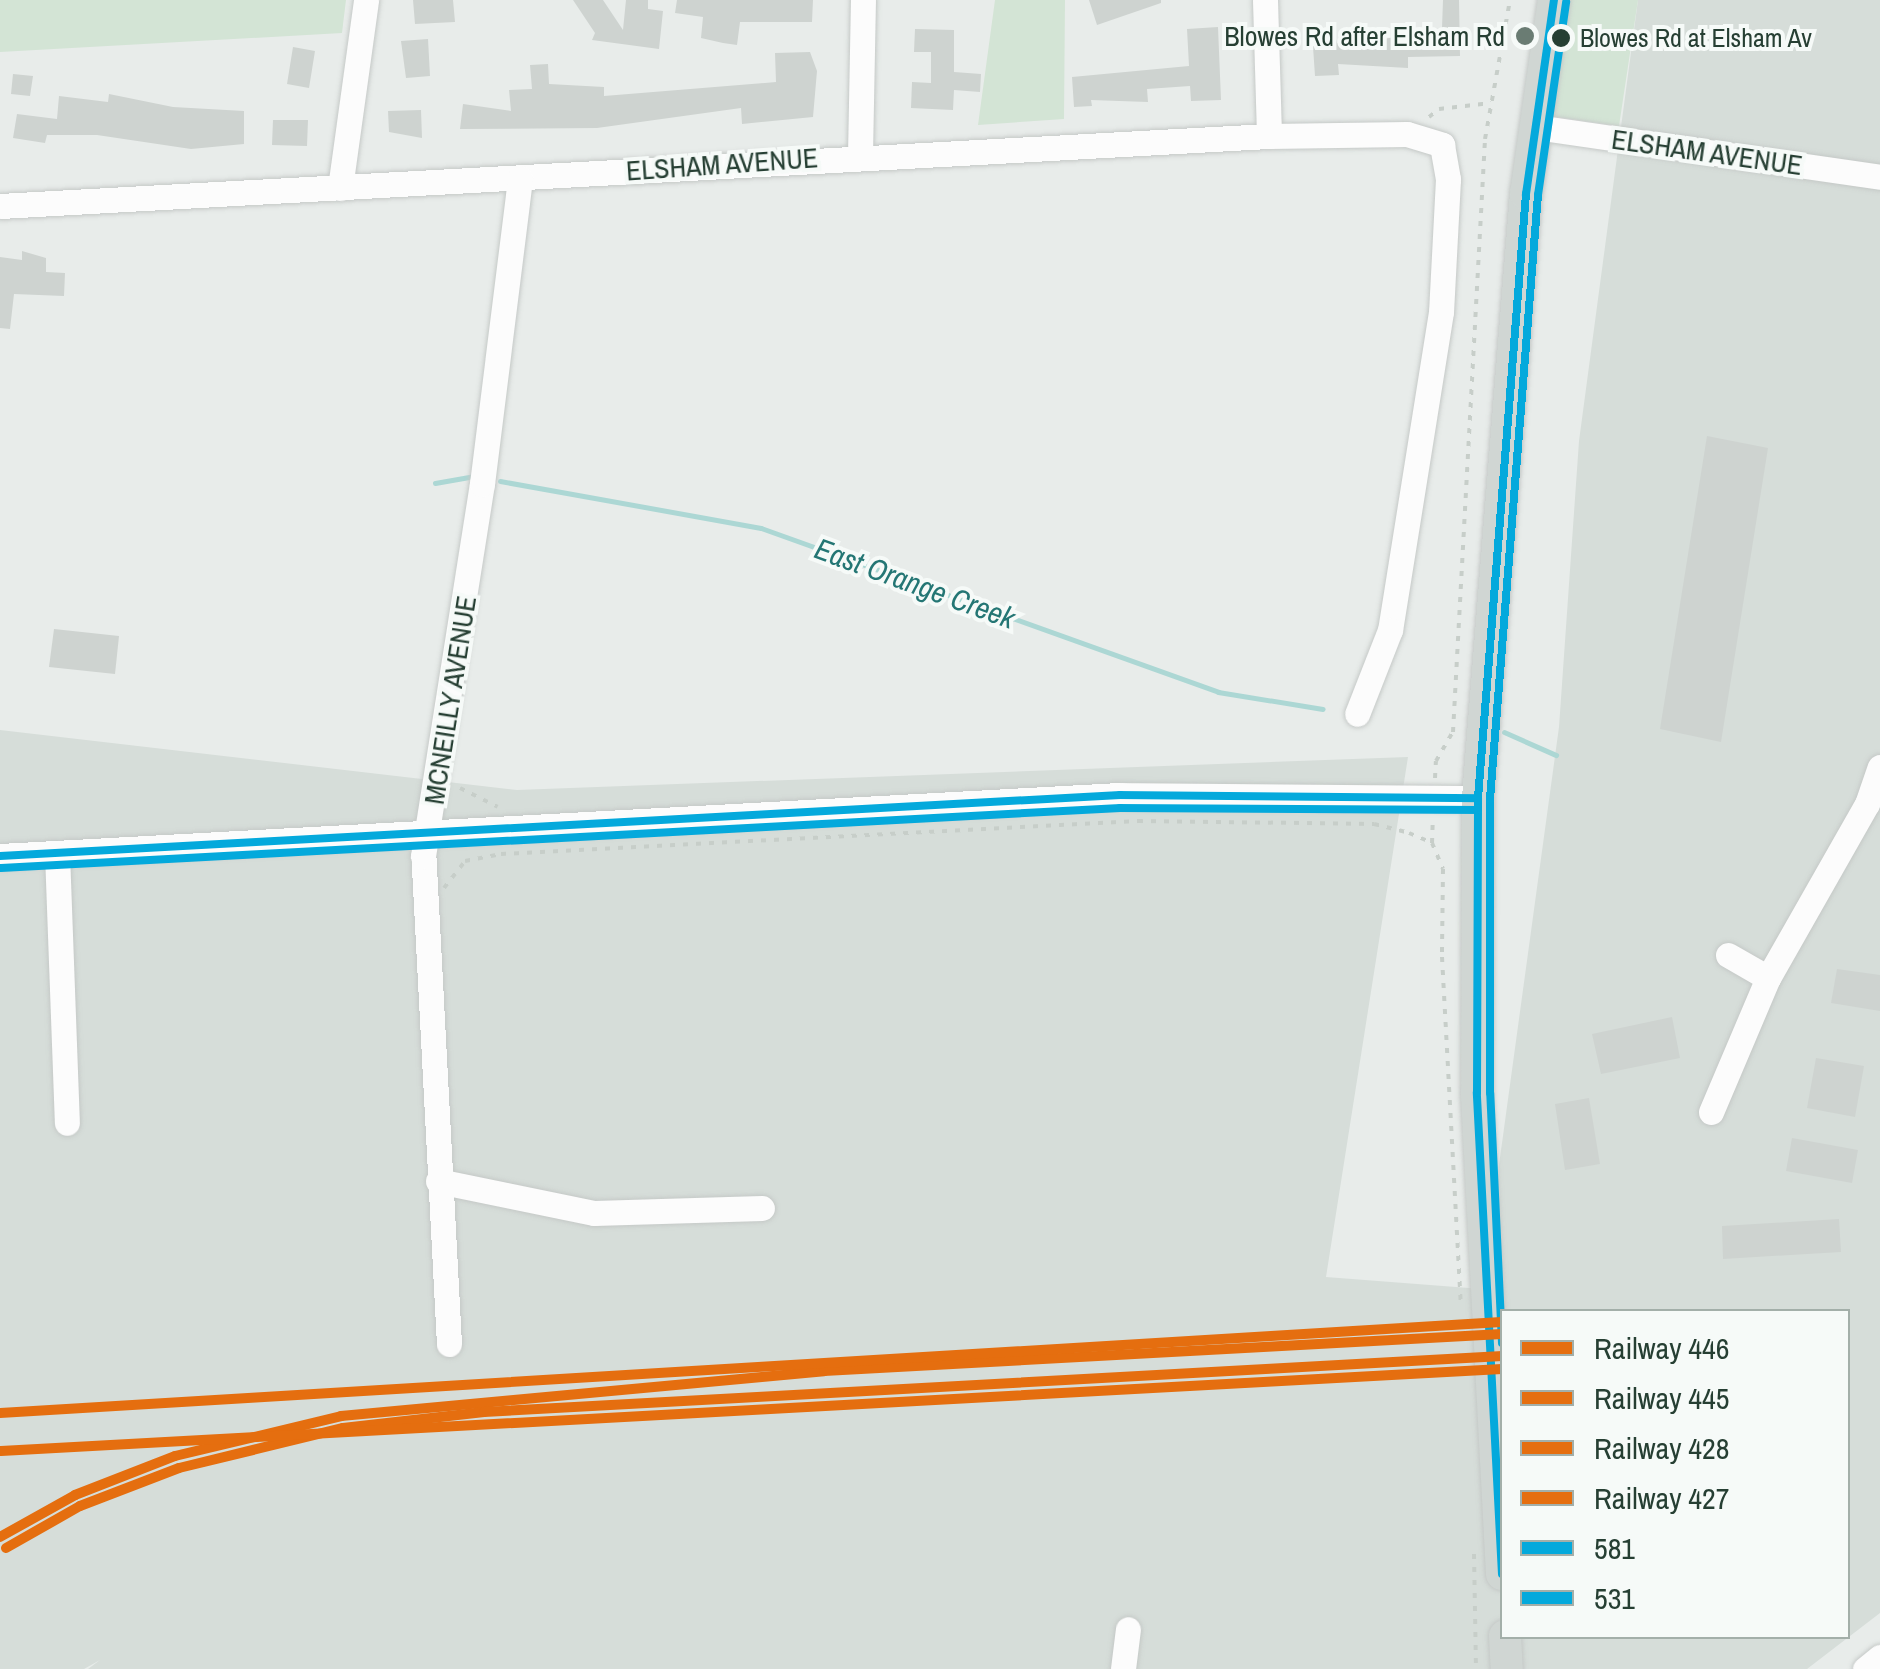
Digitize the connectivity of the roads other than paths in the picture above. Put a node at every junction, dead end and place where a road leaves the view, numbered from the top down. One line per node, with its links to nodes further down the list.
1 (366, 0): 10 (street)
2 (864, 0): 7 (street)
3 (1265, 0): 6 (street)
4 (1554, 0): 5 (main road)
5 (1535, 127): 8 (street, ELSHAM AVENUE); 14 (main road)
6 (1269, 136): 7 (street, ELSHAM AVENUE); 12 (street, ELSHAM AVENUE)
7 (860, 154): 9 (street, ELSHAM AVENUE)
8 (1880, 177)
9 (520, 178): 10 (street, ELSHAM AVENUE); 15 (street, MCNEILLY AVENUE)
10 (340, 188): 11 (street, ELSHAM AVENUE)
11 (0, 206)
12 (1356, 714)
13 (1880, 767): 19 (street)
14 (1478, 798): 15 (street); 25 (main road)
15 (428, 833): 16 (street); 22 (street, MCNEILLY AVENUE)
16 (57, 853): 17 (street); 21 (street)
17 (0, 856)
18 (1728, 955): 19 (street)
19 (1768, 978): 20 (street)
20 (1711, 1112)
21 (67, 1123)
22 (438, 1181): 23 (street); 24 (street, MCNEILLY AVENUE)
23 (762, 1208)
24 (449, 1344)
25 (1500, 1526)
26 (1128, 1629): 29 (street)
27 (1505, 1639): 30 (main road)
28 (1880, 1657): 31 (street)
29 (1123, 1669)
30 (1507, 1669)
31 (1864, 1669)

